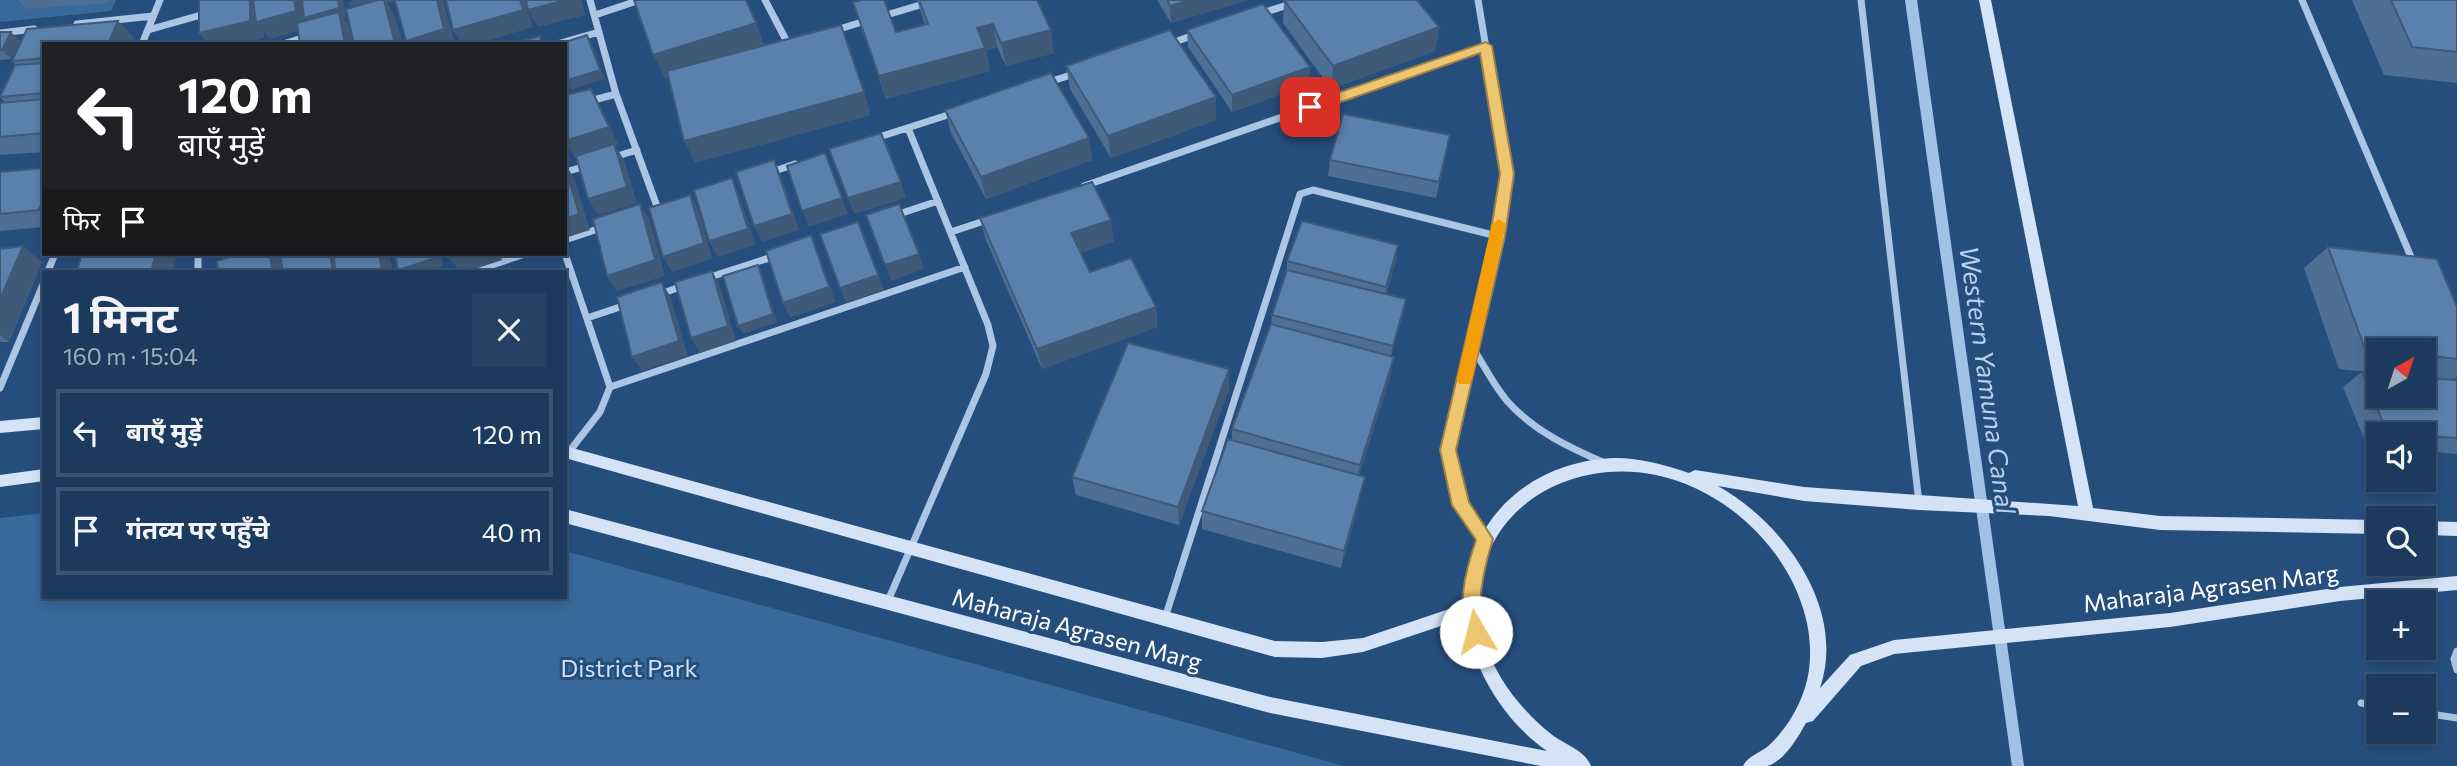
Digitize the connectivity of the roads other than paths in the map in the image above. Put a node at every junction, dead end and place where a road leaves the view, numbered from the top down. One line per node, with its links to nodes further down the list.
1 (160, 0): 13 (street)
2 (590, 0): 12 (street)
3 (640, 0): 12 (street)
4 (765, 0): 26 (street)
5 (937, 0): 22 (street)
6 (1304, 0): 14 (street)
7 (1478, 0): 27 (street)
8 (1861, 0): 75 (street)
9 (1985, 0): 76 (street)
10 (2302, 0): 58 (street)
11 (214, 11): 17 (street)
12 (595, 15): 18 (street)
13 (153, 16): 15 (street); 17 (street)
14 (1251, 17)
15 (64, 26)
16 (38, 29): 19 (street)
17 (148, 30): 23 (street)
18 (599, 32): 25 (street); 31 (street)
19 (0, 33)
20 (322, 33): 24 (street)
21 (1198, 34): 28 (street)
22 (820, 35)
23 (143, 42)
24 (290, 42)
25 (564, 42)
26 (794, 43)
27 (1486, 46): 42 (street); 51 (street)
28 (1159, 47)
29 (1079, 72): 30 (street)
30 (1040, 85)
31 (616, 94): 32 (street); 36 (street)
32 (578, 104)
33 (960, 111): 34 (street)
34 (908, 128): 35 (street); 43 (street)
35 (868, 141)
36 (637, 150): 37 (street); 45 (street)
37 (601, 161)
38 (802, 162): 41 (street)
39 (589, 165): 40 (street)
40 (567, 171)
41 (763, 175)
42 (1069, 191)
43 (938, 201): 48 (street); 50 (street)
44 (671, 204): 45 (street)
45 (658, 209): 46 (street)
46 (646, 212)
47 (1003, 214): 50 (street)
48 (886, 219)
49 (612, 224): 52 (street)
50 (951, 232): 56 (street)
51 (1497, 236): 65 (street); 86 (street)
52 (567, 239)
53 (782, 253): 59 (street)
54 (519, 256): 57 (street)
55 (566, 256): 64 (street)
56 (965, 267): 66 (street); 82 (street)
57 (477, 270)
58 (2420, 276)
59 (704, 279)
60 (691, 284): 62 (street)
61 (42, 287): 67 (street)
62 (652, 297)
63 (639, 301): 64 (street)
64 (587, 318): 66 (street)
65 (1472, 347): 71 (street); 81 (street)
66 (610, 387): 70 (street)
67 (0, 388)
68 (42, 423): 69 (street)
69 (0, 427)
70 (567, 452): 82 (street, Maharaja Agrasen Marg)
71 (1607, 464): 72 (street); 81 (street)
72 (1676, 472): 75 (street, Maharaja Agrasen Marg); 93 (street)
73 (42, 475): 74 (street)
74 (0, 481)
75 (1919, 503): 76 (street, Maharaja Agrasen Marg)
76 (2088, 515): 78 (street, Maharaja Agrasen Marg)
77 (567, 517): 84 (street, Maharaja Agrasen Marg)
78 (2366, 527)
79 (2436, 528): 80 (street)
80 (2457, 529)
81 (1485, 539): 85 (street)
82 (913, 549): 84 (street); 86 (street, Maharaja Agrasen Marg)
83 (2457, 583): 93 (street, Maharaja Agrasen Marg)
84 (887, 603): 94 (street, Maharaja Agrasen Marg)
85 (1471, 609): 86 (street, Maharaja Agrasen Marg); 94 (street)
86 (1166, 618)
87 (2457, 651): 88 (street)
88 (2457, 670)
89 (2361, 703): 90 (street)
90 (2366, 704)
91 (2436, 715): 92 (street)
92 (2457, 718)
93 (1800, 722): 95 (street, Maharaja Agrasen Marg)
94 (1585, 766)
95 (1751, 766)

